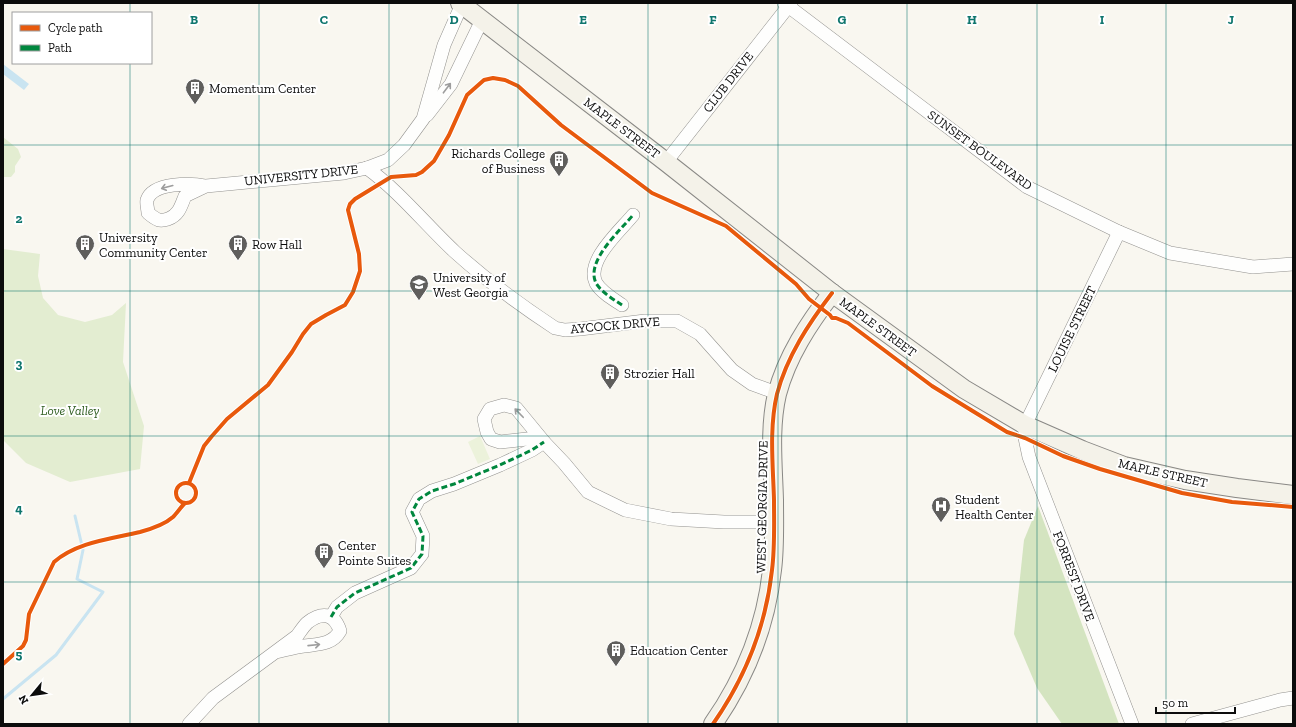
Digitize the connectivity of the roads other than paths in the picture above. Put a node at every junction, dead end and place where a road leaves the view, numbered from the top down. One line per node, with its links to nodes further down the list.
1 (461, 4): 3 (main road, MAPLE STREET); 4 (street, UNIVERSITY DRIVE)
2 (788, 4): 5 (street, CLUB DRIVE); 9 (street, SUNSET BOULEVARD)
3 (482, 20): 4 (street, one-way to 3); 5 (main road, MAPLE STREET)
4 (423, 119): 6 (street, UNIVERSITY DRIVE)
5 (666, 162): 11 (main road, MAPLE STREET)
6 (367, 168): 7 (street, UNIVERSITY DRIVE); 13 (street, AYCOCK DRIVE)
7 (206, 186)
8 (633, 215): 12 (street)
9 (1119, 232): 10 (street, SUNSET BOULEVARD); 14 (street, LOUISE STREET)
10 (1293, 264)
11 (832, 293): 13 (main road, WEST GEORGIA DRIVE); 14 (main road, MAPLE STREET)
12 (622, 305)
13 (777, 393): 16 (main road, WEST GEORGIA DRIVE)
14 (1025, 425): 15 (main road, MAPLE STREET); 22 (street, FORREST DRIVE)
15 (1293, 495)
16 (774, 522): 17 (street); 21 (main road, WEST GEORGIA DRIVE)
17 (331, 617): 18 (street); 18 (street, one-way to 17)
18 (276, 652): 20 (street)
19 (1293, 698): 23 (street)
20 (189, 724)
21 (713, 724)
22 (1132, 724)
23 (1192, 724)

